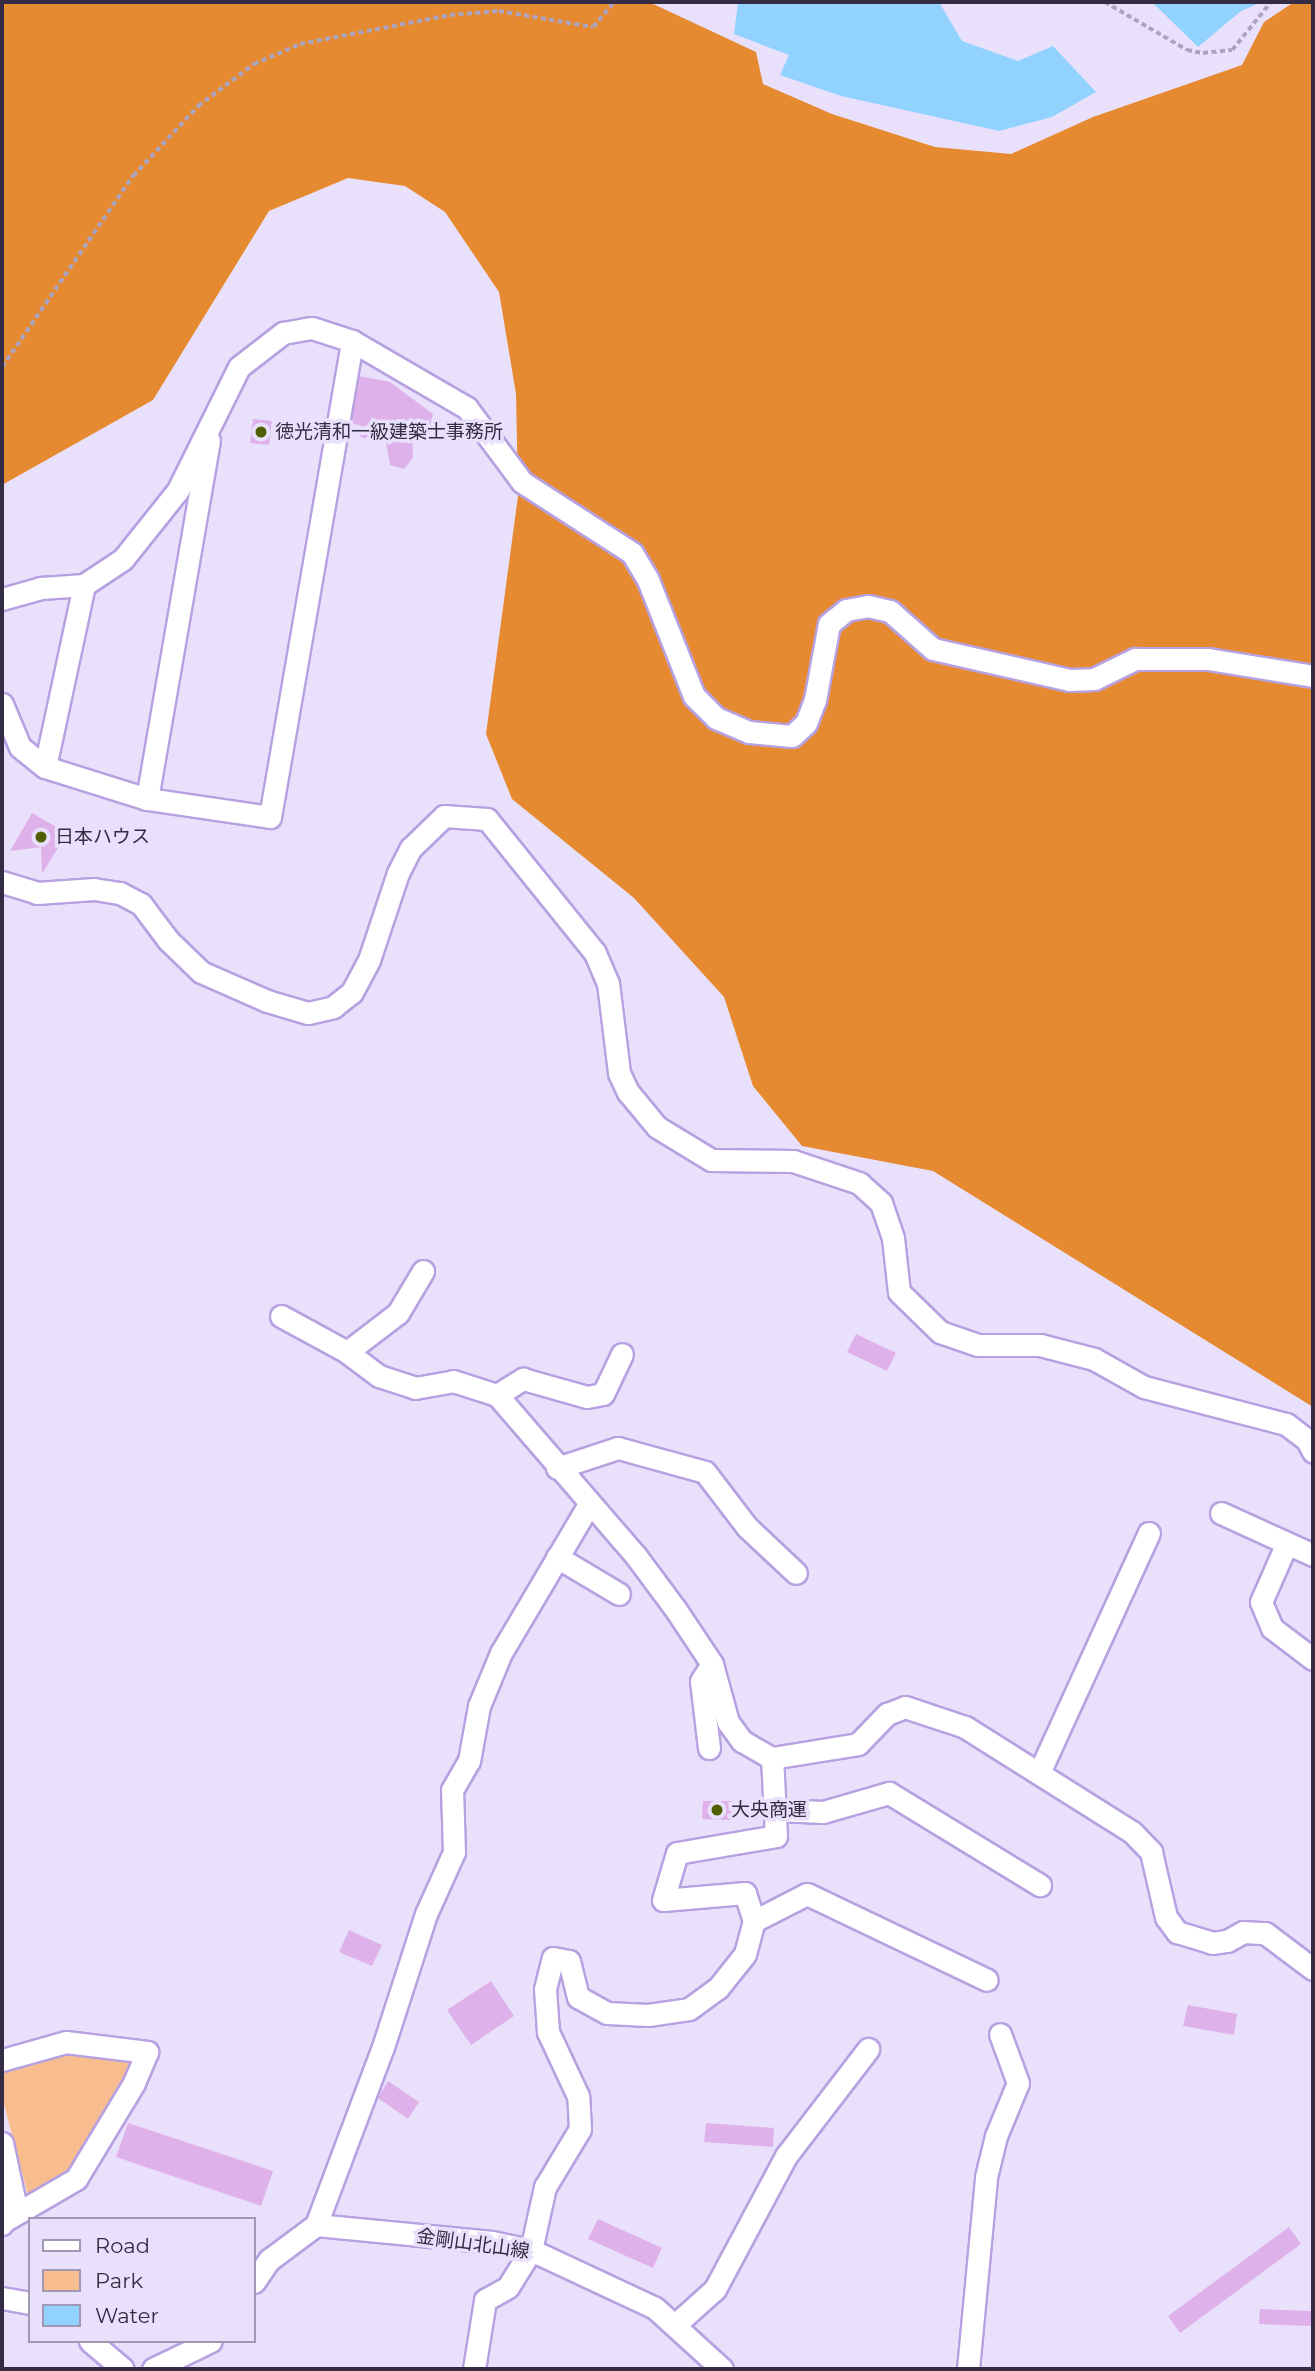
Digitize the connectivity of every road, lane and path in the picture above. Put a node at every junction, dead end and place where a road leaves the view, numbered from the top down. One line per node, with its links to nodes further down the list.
1 (614, 2): 5 (path)
2 (1105, 2): 3 (path)
3 (1271, 2)
4 (352, 341): 6 (street); 9 (street); 12 (street)
5 (2, 366)
6 (214, 414): 7 (street); 12 (street)
7 (84, 585): 8 (street); 11 (street)
8 (2, 599)
9 (1313, 676)
10 (2, 704): 11 (street)
11 (45, 767): 12 (street)
12 (147, 799)
13 (2, 882): 19 (street)
14 (423, 1271): 16 (street)
15 (281, 1316): 16 (street)
16 (347, 1352): 18 (street)
17 (622, 1354): 18 (street)
18 (497, 1395): 20 (street)
19 (1313, 1452)
20 (557, 1468): 21 (street); 27 (street)
21 (589, 1504): 26 (street); 30 (street)
22 (1220, 1513): 24 (street)
23 (1149, 1533): 33 (street)
24 (1286, 1545): 25 (street); 29 (street)
25 (1313, 1555)
26 (557, 1557): 28 (street); 44 (street)
27 (796, 1573)
28 (619, 1594)
29 (1313, 1659)
30 (712, 1664): 31 (street); 32 (street)
31 (709, 1748)
32 (772, 1758): 33 (street); 34 (street)
33 (1039, 1773): 37 (street)
34 (777, 1810): 35 (street); 36 (street)
35 (1040, 1885)
36 (754, 1921): 38 (street); 45 (street)
37 (1313, 1969)
38 (987, 1980)
39 (1000, 2034): 56 (street)
40 (868, 2049): 49 (street)
41 (2, 2060): 43 (street)
42 (2, 2143): 43 (street)
43 (2, 2223)
44 (316, 2225): 45 (street, 金剛山北山線); 46 (street)
45 (531, 2250): 49 (street, 金剛山北山線); 54 (street)
46 (256, 2279)
47 (2, 2298): 48 (street)
48 (28, 2303)
49 (676, 2324): 55 (street, 金剛山北山線)
50 (92, 2343): 52 (street)
51 (207, 2343): 53 (street)
52 (123, 2369)
53 (153, 2369)
54 (474, 2369)
55 (722, 2369)
56 (968, 2369)

